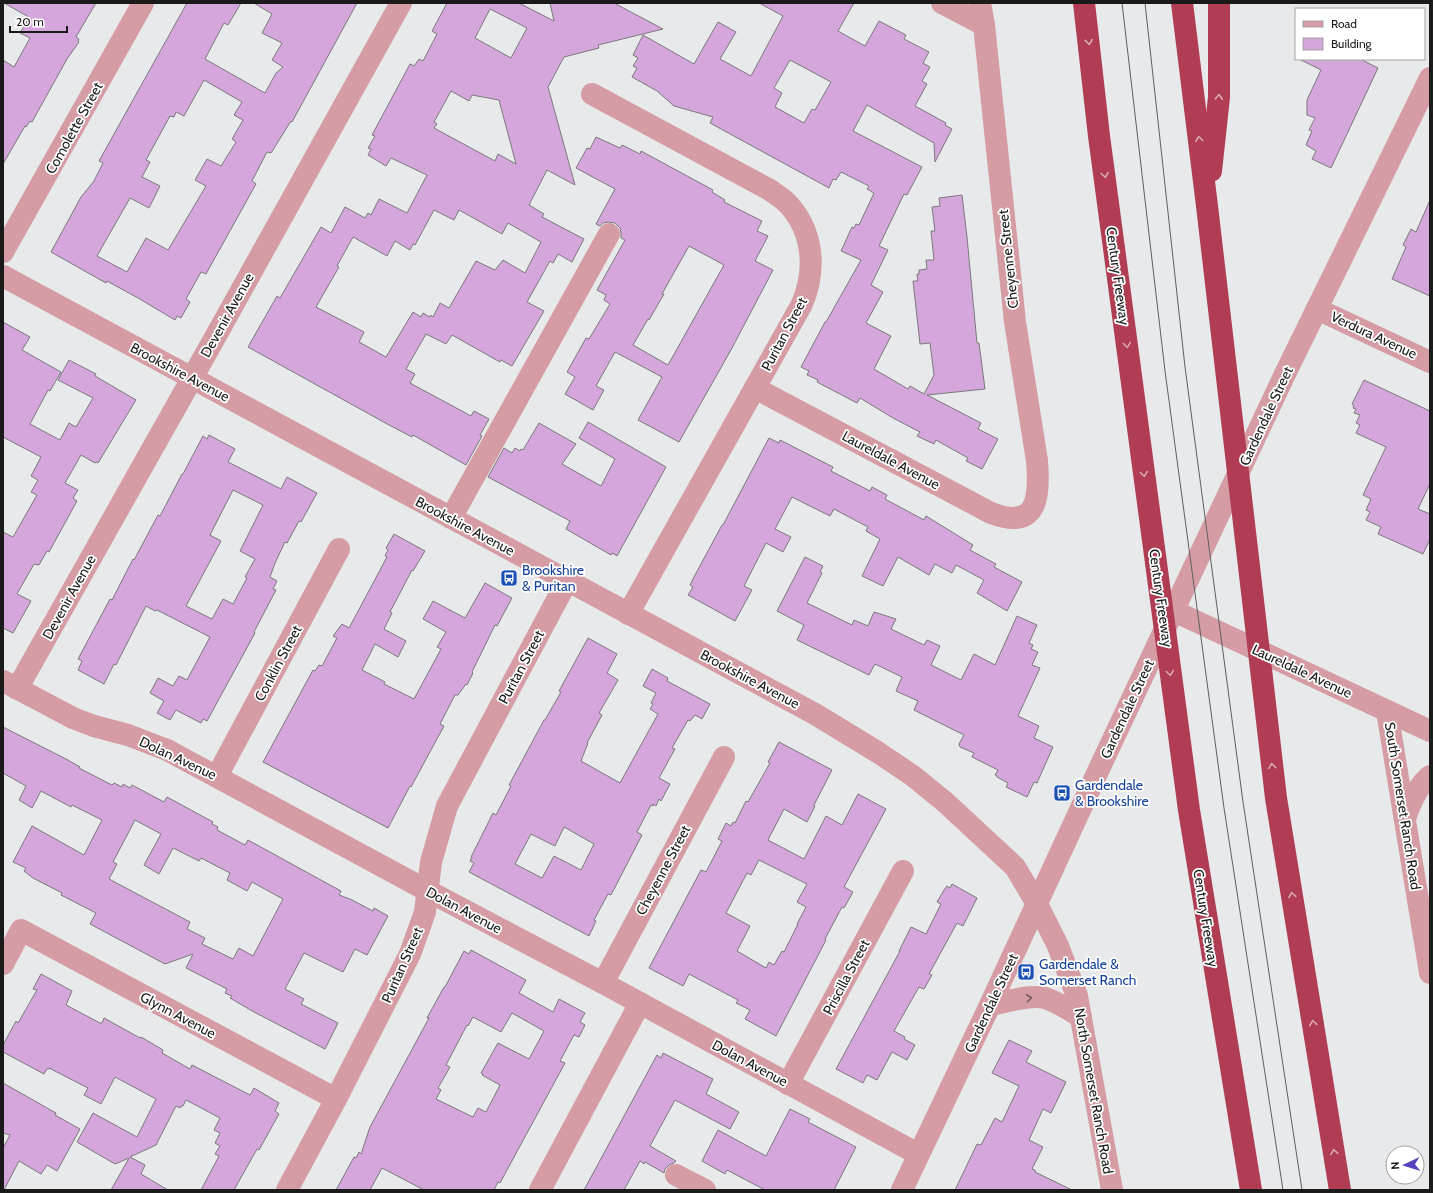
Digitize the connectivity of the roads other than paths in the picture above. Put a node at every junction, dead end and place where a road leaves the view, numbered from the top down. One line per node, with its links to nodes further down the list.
1 (143, 3): 13 (street, Comolette Street)
2 (401, 3): 17 (street, Devenir Avenue)
3 (942, 3): 8 (street)
4 (980, 3): 8 (street, Cheyenne Street)
5 (1084, 3): 50 (highway, Century Freeway, one-way to 50)
6 (1182, 3): 11 (highway, one-way to 6)
7 (1219, 3): 11 (highway, one-way to 7)
8 (984, 26): 19 (street, Cheyenne Street)
9 (1430, 78): 15 (street, Gardendale Street)
10 (592, 94): 18 (street, Puritan Street)
11 (1207, 206): 51 (highway, one-way to 11)
12 (609, 234): 20 (street)
13 (3, 252)
14 (3, 276): 17 (street, Brookshire Avenue)
15 (1317, 309): 16 (street, Verdura Avenue); 23 (street, Gardendale Street)
16 (1430, 362)
17 (192, 378): 20 (street, Brookshire Avenue); 25 (street, Devenir Avenue)
18 (755, 388): 19 (street, Laureldale Avenue); 24 (street, Puritan Street)
19 (1029, 513)
20 (451, 518): 22 (street, Brookshire Avenue)
21 (339, 550): 29 (street, Conklin Street)
22 (567, 581): 24 (street, Brookshire Avenue); 33 (street, Puritan Street)
23 (1174, 612): 26 (street, Laureldale Avenue); 34 (street, Gardendale Street)
24 (628, 614): 34 (street, Brookshire Avenue)
25 (10, 685): 29 (street, Dolan Avenue)
26 (1387, 711): 27 (street, Laureldale Avenue); 31 (street, South Somerset Ranch Road)
27 (1430, 731)
28 (724, 757): 37 (street, Cheyenne Street)
29 (217, 776): 33 (street, Dolan Avenue)
30 (1430, 776): 31 (street)
31 (1405, 818): 36 (street, South Somerset Ranch Road)
32 (903, 871): 41 (street, Priscilla Street)
33 (428, 891): 37 (street, Dolan Avenue); 42 (street, Puritan Street)
34 (1037, 904): 39 (street, Gardendale Street); 40 (street, North Somerset Ranch Road)
35 (3, 964): 42 (street, Glynn Avenue)
36 (1430, 973)
37 (603, 983): 38 (street, Dolan Avenue)
38 (640, 1003): 41 (street, Dolan Avenue); 46 (street)
39 (990, 1005): 40 (street, one-way to 40); 43 (street, Gardendale Street)
40 (1081, 1017): 49 (street, North Somerset Ranch Road)
41 (788, 1084): 43 (street, Dolan Avenue)
42 (336, 1099): 45 (street, Puritan Street)
43 (918, 1154): 48 (street, Gardendale Street)
44 (676, 1175): 47 (street)
45 (287, 1190)
46 (540, 1190)
47 (705, 1190)
48 (902, 1190)
49 (1112, 1190)
50 (1251, 1190)
51 (1340, 1190)

